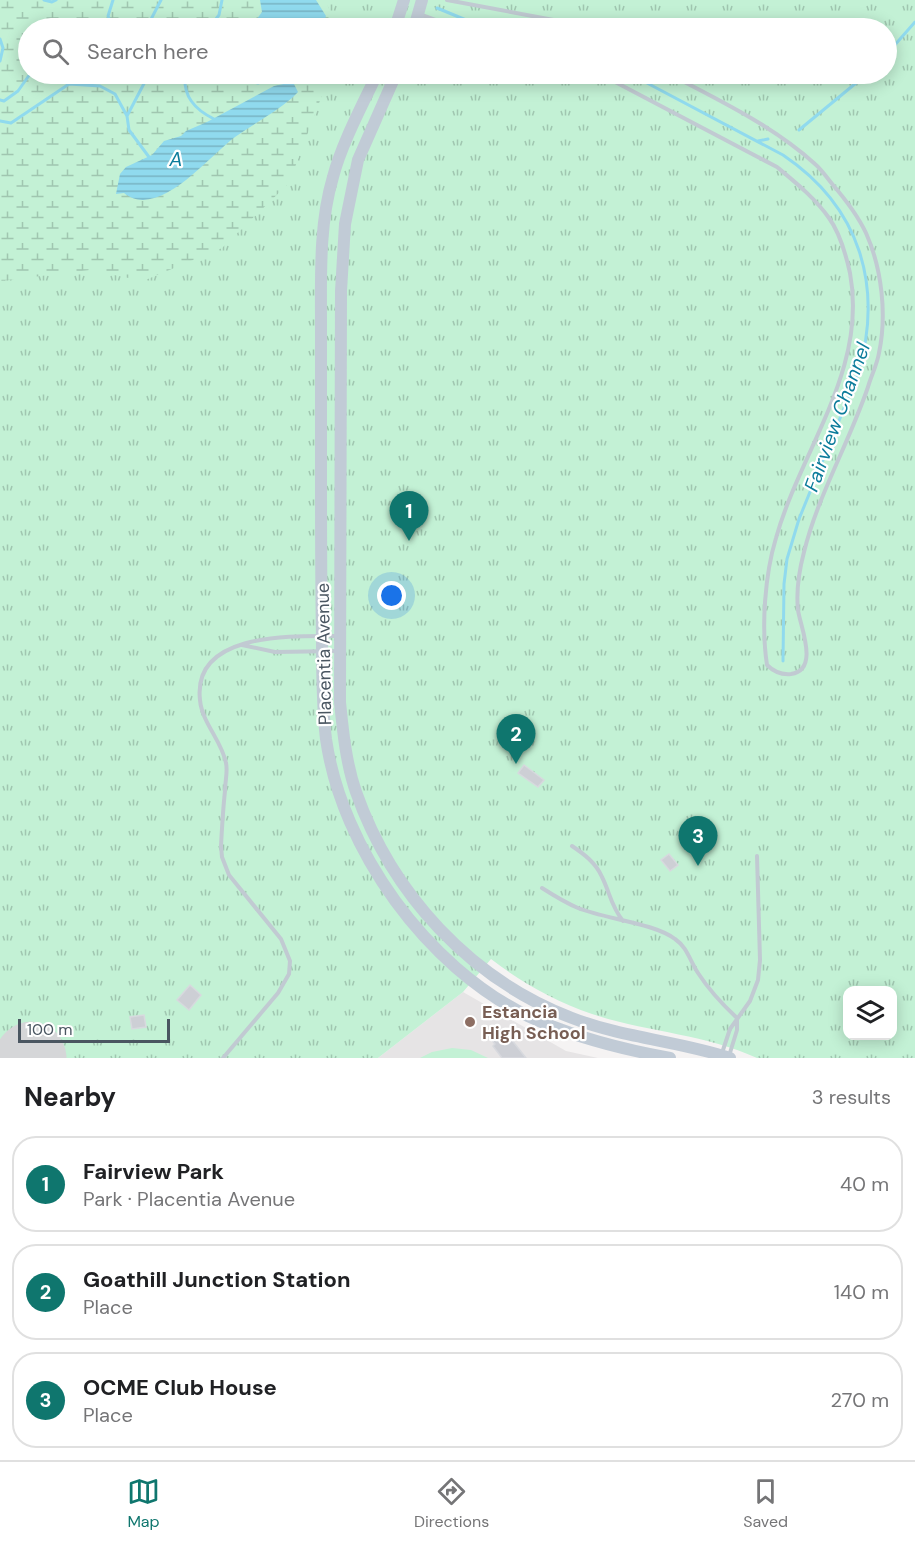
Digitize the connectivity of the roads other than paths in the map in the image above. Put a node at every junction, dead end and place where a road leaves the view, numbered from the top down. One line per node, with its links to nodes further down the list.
1 (404, 0): 5 (main road)
2 (422, 0): 4 (main road)
3 (447, 0): 8 (lane)
4 (418, 14): 6 (main road); 7 (lane)
5 (398, 18)
6 (417, 18)
7 (429, 18)
8 (543, 18)
9 (373, 84): 13 (main road, Placentia Avenue)
10 (392, 84): 14 (main road, Placentia Avenue)
11 (619, 84): 12 (lane)
12 (687, 84)
13 (322, 636): 14 (lane); 15 (lane); 17 (main road, Placentia Avenue)
14 (340, 636): 16 (main road, Placentia Avenue)
15 (242, 645): 17 (lane); 24 (lane)
16 (340, 651): 17 (lane); 23 (main road, Placentia Avenue)
17 (322, 652): 25 (main road, Placentia Avenue)
18 (572, 846): 21 (lane)
19 (757, 856): 22 (lane)
20 (542, 888): 21 (lane)
21 (623, 921): 22 (lane)
22 (737, 1018): 23 (lane); 23 (lane)
23 (727, 1057)
24 (223, 1058)
25 (670, 1058)

